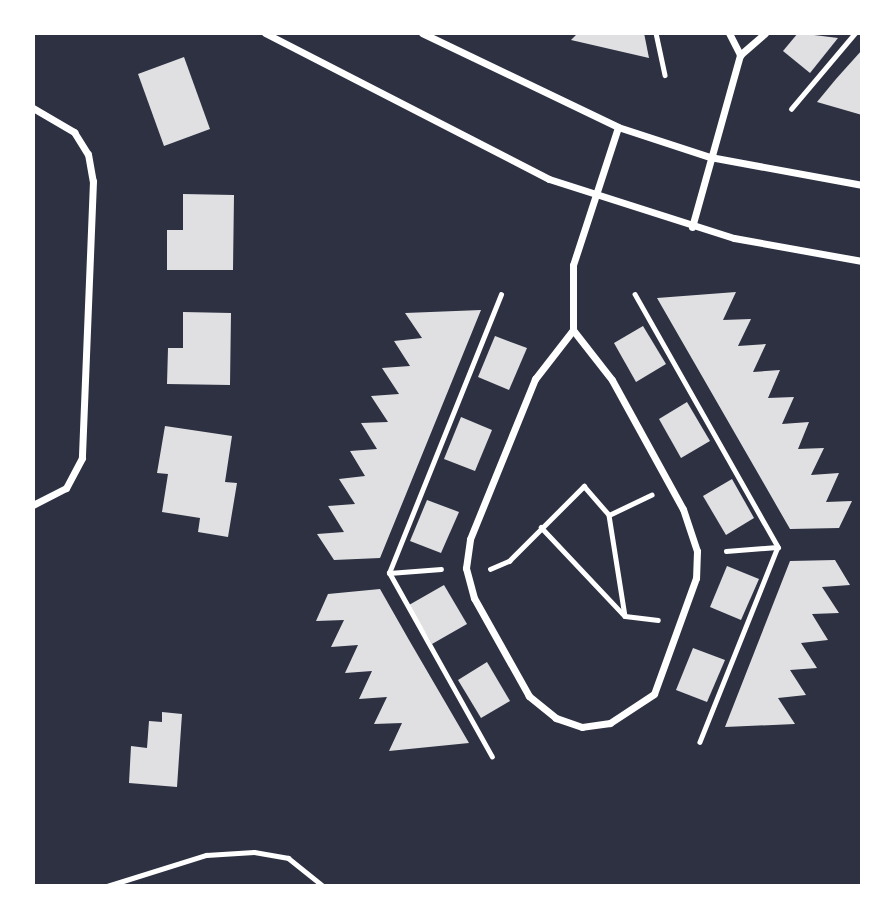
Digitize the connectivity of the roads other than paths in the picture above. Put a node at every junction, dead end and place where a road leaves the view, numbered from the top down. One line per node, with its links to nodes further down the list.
1 (265, 33): 10 (street)
2 (422, 33): 7 (street)
3 (729, 33): 5 (street)
4 (765, 33): 5 (street)
5 (740, 55): 8 (street)
6 (33, 108): 14 (street)
7 (618, 127): 8 (street); 10 (street)
8 (710, 157): 9 (street); 11 (street)
9 (862, 185)
10 (594, 196): 11 (street); 13 (street)
11 (692, 227): 12 (street)
12 (862, 261)
13 (573, 330): 13 (street)
14 (33, 505)
15 (107, 886): 16 (lane)
16 (323, 886)

